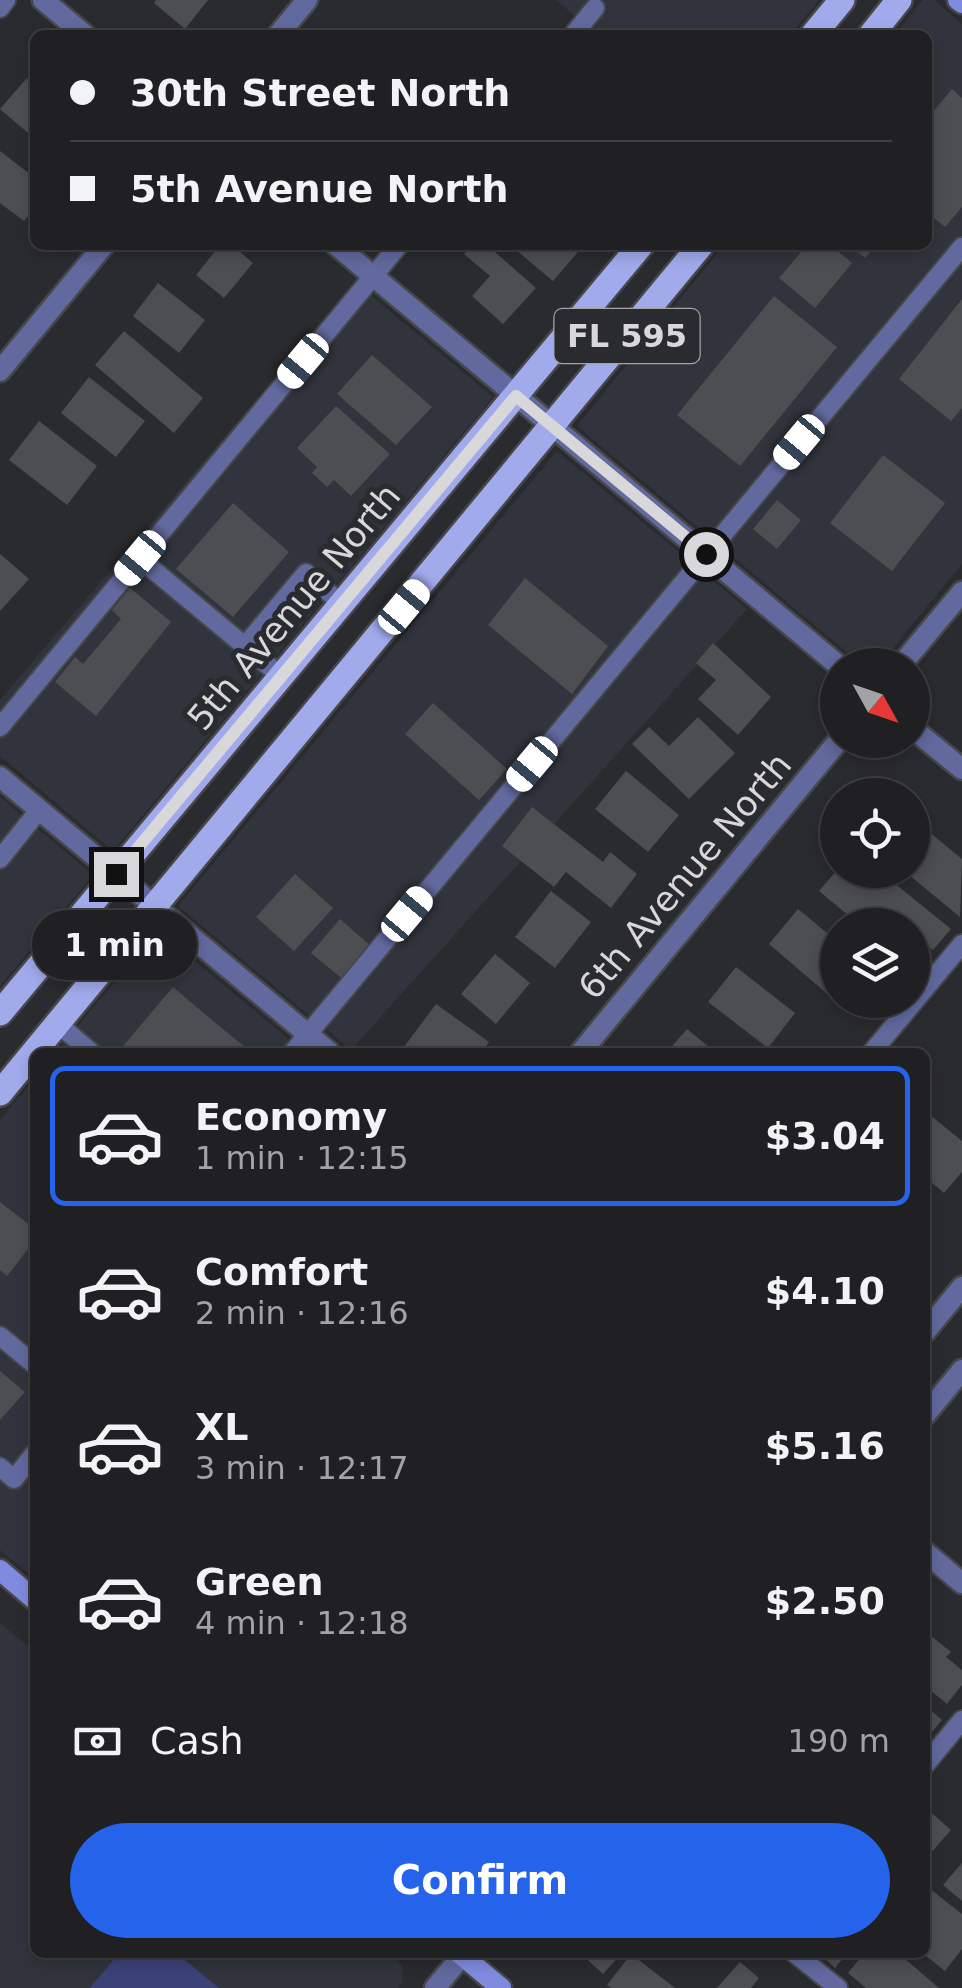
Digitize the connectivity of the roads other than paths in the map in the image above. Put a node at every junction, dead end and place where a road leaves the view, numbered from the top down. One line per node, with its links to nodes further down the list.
1 (6, 0): 7 (lane)
2 (43, 0): 8 (street)
3 (308, 0): 9 (street)
4 (842, 0): 11 (main road)
5 (899, 0): 12 (main road)
6 (594, 3): 10 (lane)
7 (0, 8)
8 (79, 30)
9 (282, 30)
10 (576, 30)
11 (817, 30)
12 (875, 30)
13 (962, 247): 23 (lane)
14 (100, 250): 20 (street)
15 (342, 250): 19 (street)
16 (395, 250): 19 (lane)
17 (637, 250): 21 (main road, 5th Avenue North / FL 595)
18 (697, 250): 22 (main road, FL 595)
19 (373, 276): 21 (street); 24 (lane)
20 (0, 371)
21 (516, 396): 22 (street); 26 (main road, 5th Avenue North / FL 595)
22 (554, 427): 23 (street); 39 (main road, FL 595)
23 (706, 554): 29 (street); 43 (lane)
24 (140, 558): 27 (lane); 31 (lane)
25 (962, 592): 28 (street)
26 (342, 604): 27 (lane); 30 (main road, 5th Avenue North / FL 595)
27 (244, 647): 30 (lane)
28 (916, 648)
29 (820, 650)
30 (282, 676): 38 (main road, 5th Avenue North / FL 595)
31 (0, 726)
32 (930, 743): 34 (street)
33 (825, 758): 48 (street, 6th Avenue North)
34 (962, 769)
35 (0, 777): 36 (street)
36 (39, 810): 37 (lane); 38 (street)
37 (0, 859)
38 (116, 874): 39 (street); 41 (main road, 5th Avenue North / FL 595)
39 (154, 906): 42 (main road, FL 595); 43 (street)
40 (962, 944): 49 (lane)
41 (0, 1013)
42 (58, 1023): 44 (main road, FL 595); 45 (lane)
43 (308, 1034): 46 (lane); 47 (street)
44 (37, 1048)
45 (86, 1048)
46 (296, 1048)
47 (324, 1048)
48 (584, 1048)
49 (875, 1048)
50 (30, 1057): 51 (main road, FL 595)
51 (0, 1093)
52 (962, 1287): 53 (street)
53 (930, 1326)
54 (0, 1336): 55 (lane)
55 (30, 1361)
56 (962, 1370): 57 (street)
57 (930, 1409)
58 (30, 1459): 59 (lane)
59 (0, 1468)
60 (930, 1556): 62 (street)
61 (0, 1570): 63 (street)
62 (962, 1582)
63 (30, 1596)
64 (962, 1720): 65 (lane)
65 (930, 1759)
66 (466, 1958): 69 (street)
67 (470, 1958): 70 (street)
68 (800, 1958): 71 (lane)
69 (435, 1988)
70 (500, 1988)
71 (838, 1988)

